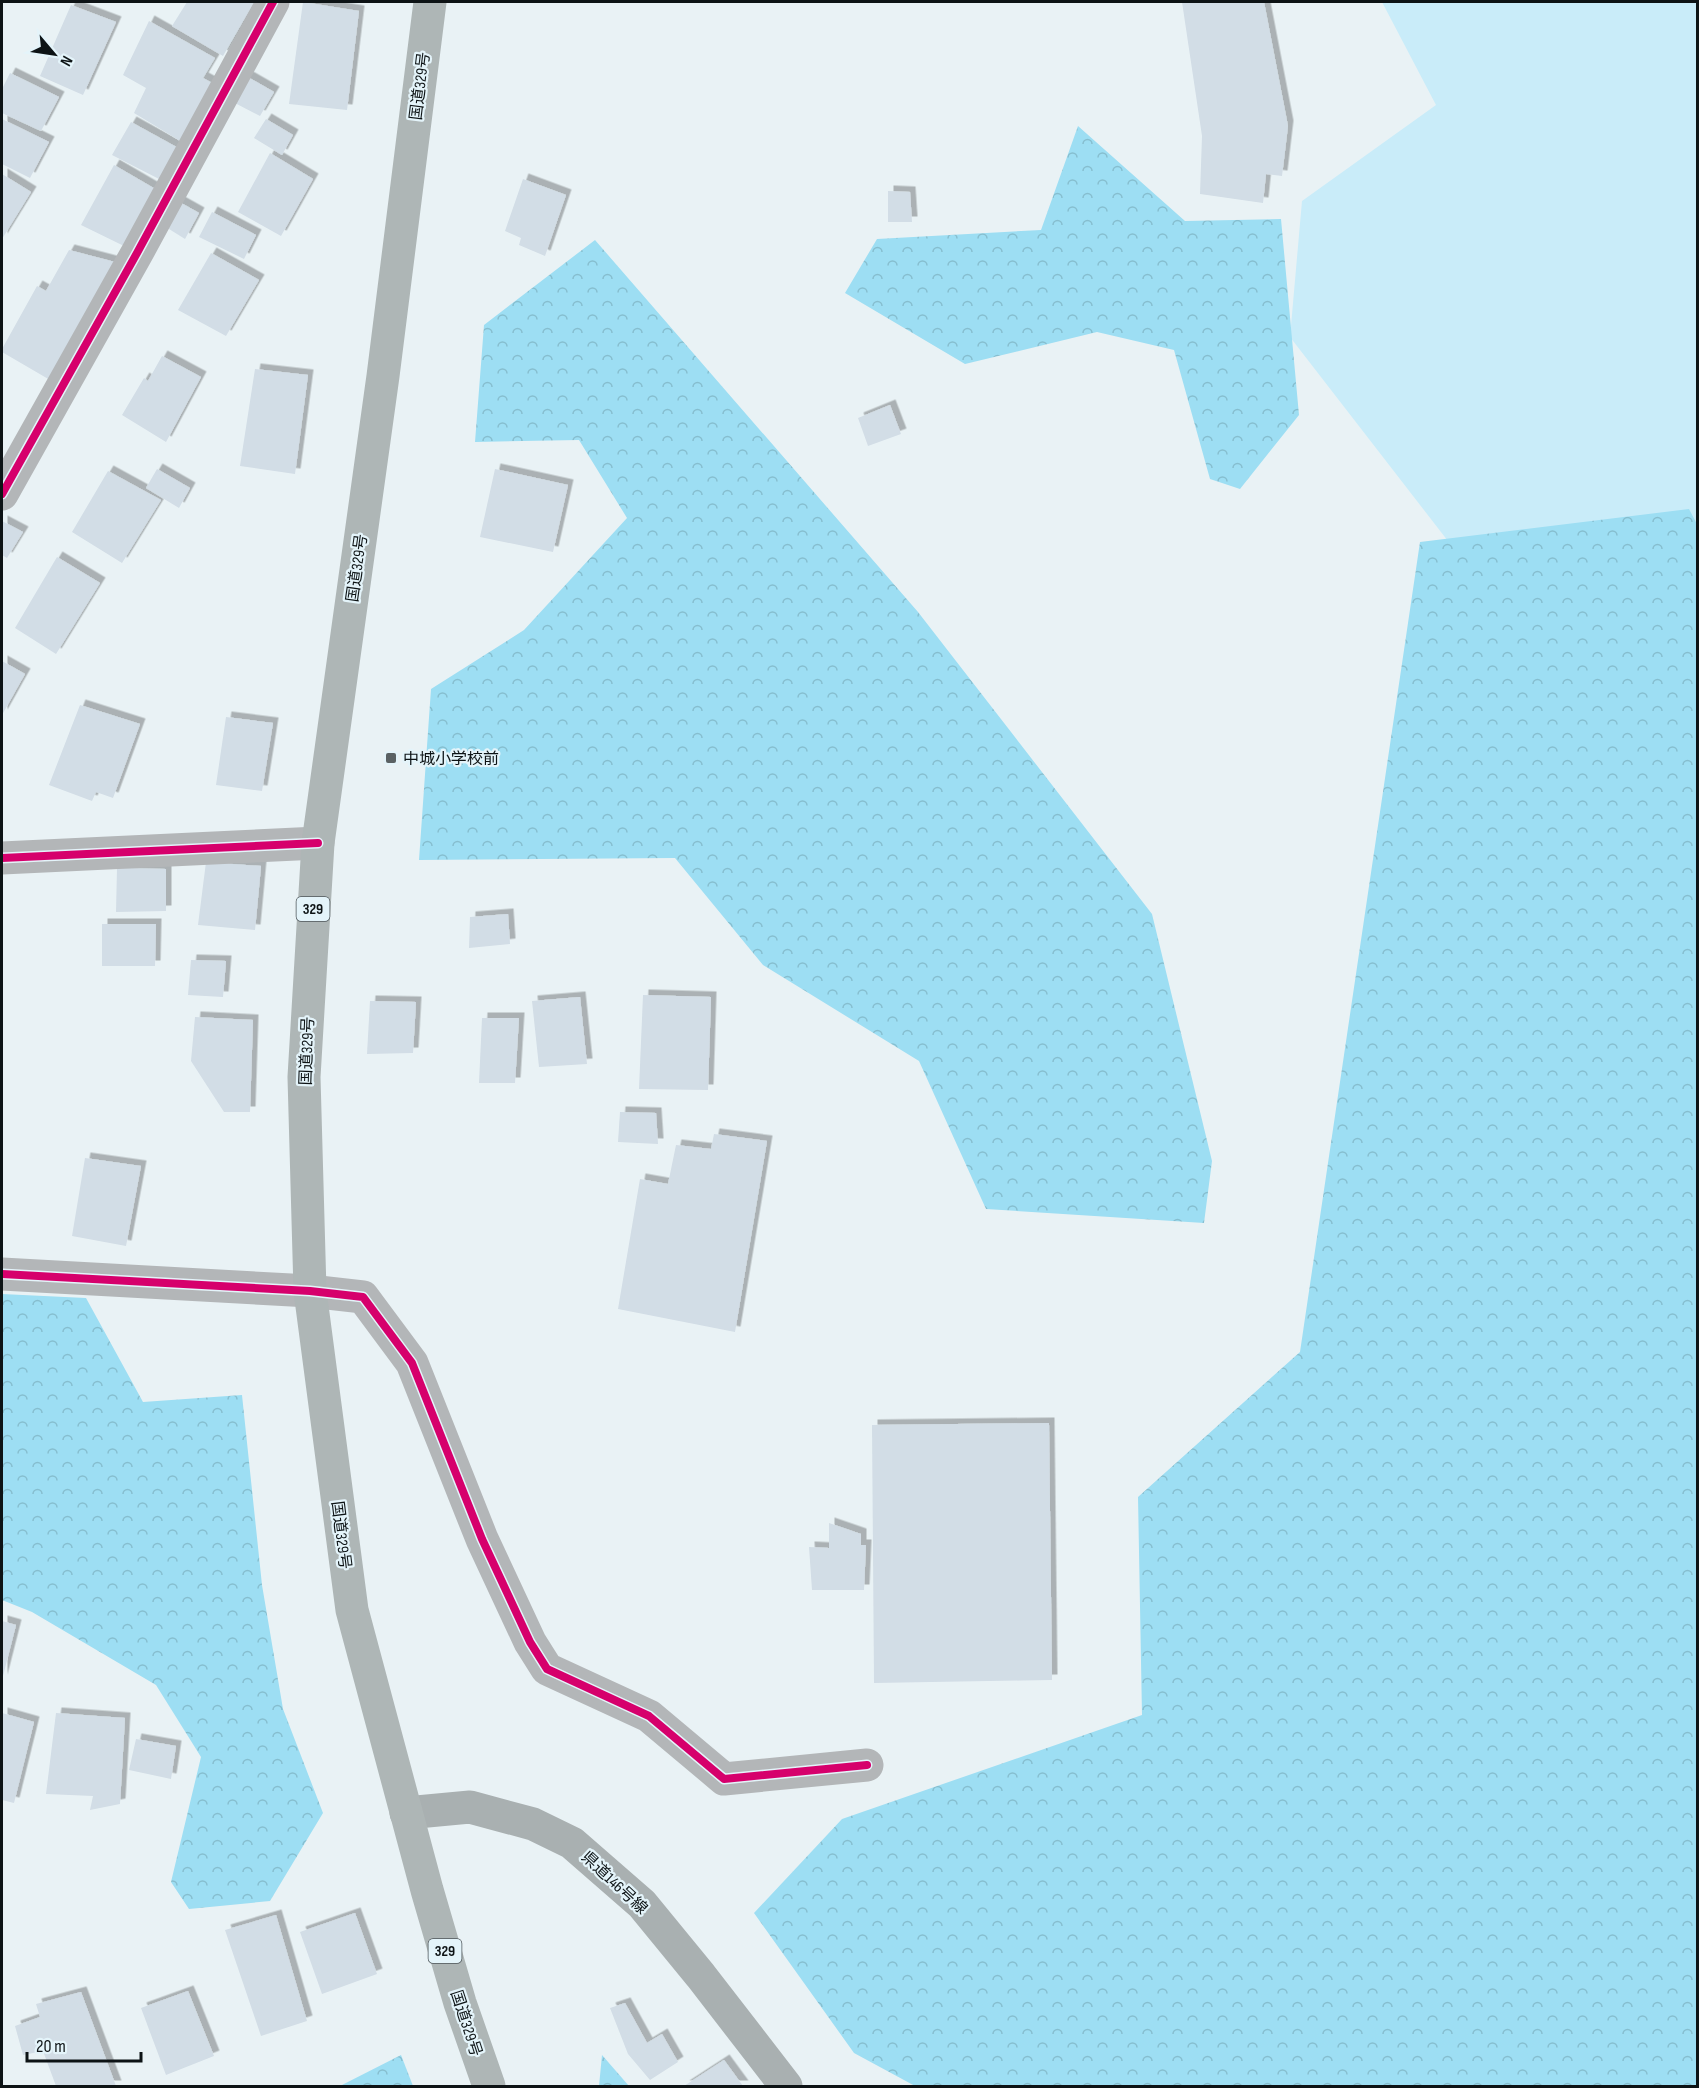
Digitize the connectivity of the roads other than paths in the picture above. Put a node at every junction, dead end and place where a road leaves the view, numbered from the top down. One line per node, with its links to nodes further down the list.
1 (273, 2): 3 (street)
2 (430, 2): 4 (highway, 国道329号 / 329)
3 (2, 494)
4 (318, 843): 5 (street); 7 (highway, 国道329号 / 329)
5 (2, 858)
6 (2, 1274): 7 (street)
7 (310, 1291): 8 (street); 9 (highway, 国道329号 / 329)
8 (867, 1765)
9 (406, 1813): 10 (highway, 国道329号 / 329); 11 (main road, 県道146号線)
10 (489, 2086)
11 (786, 2086)

